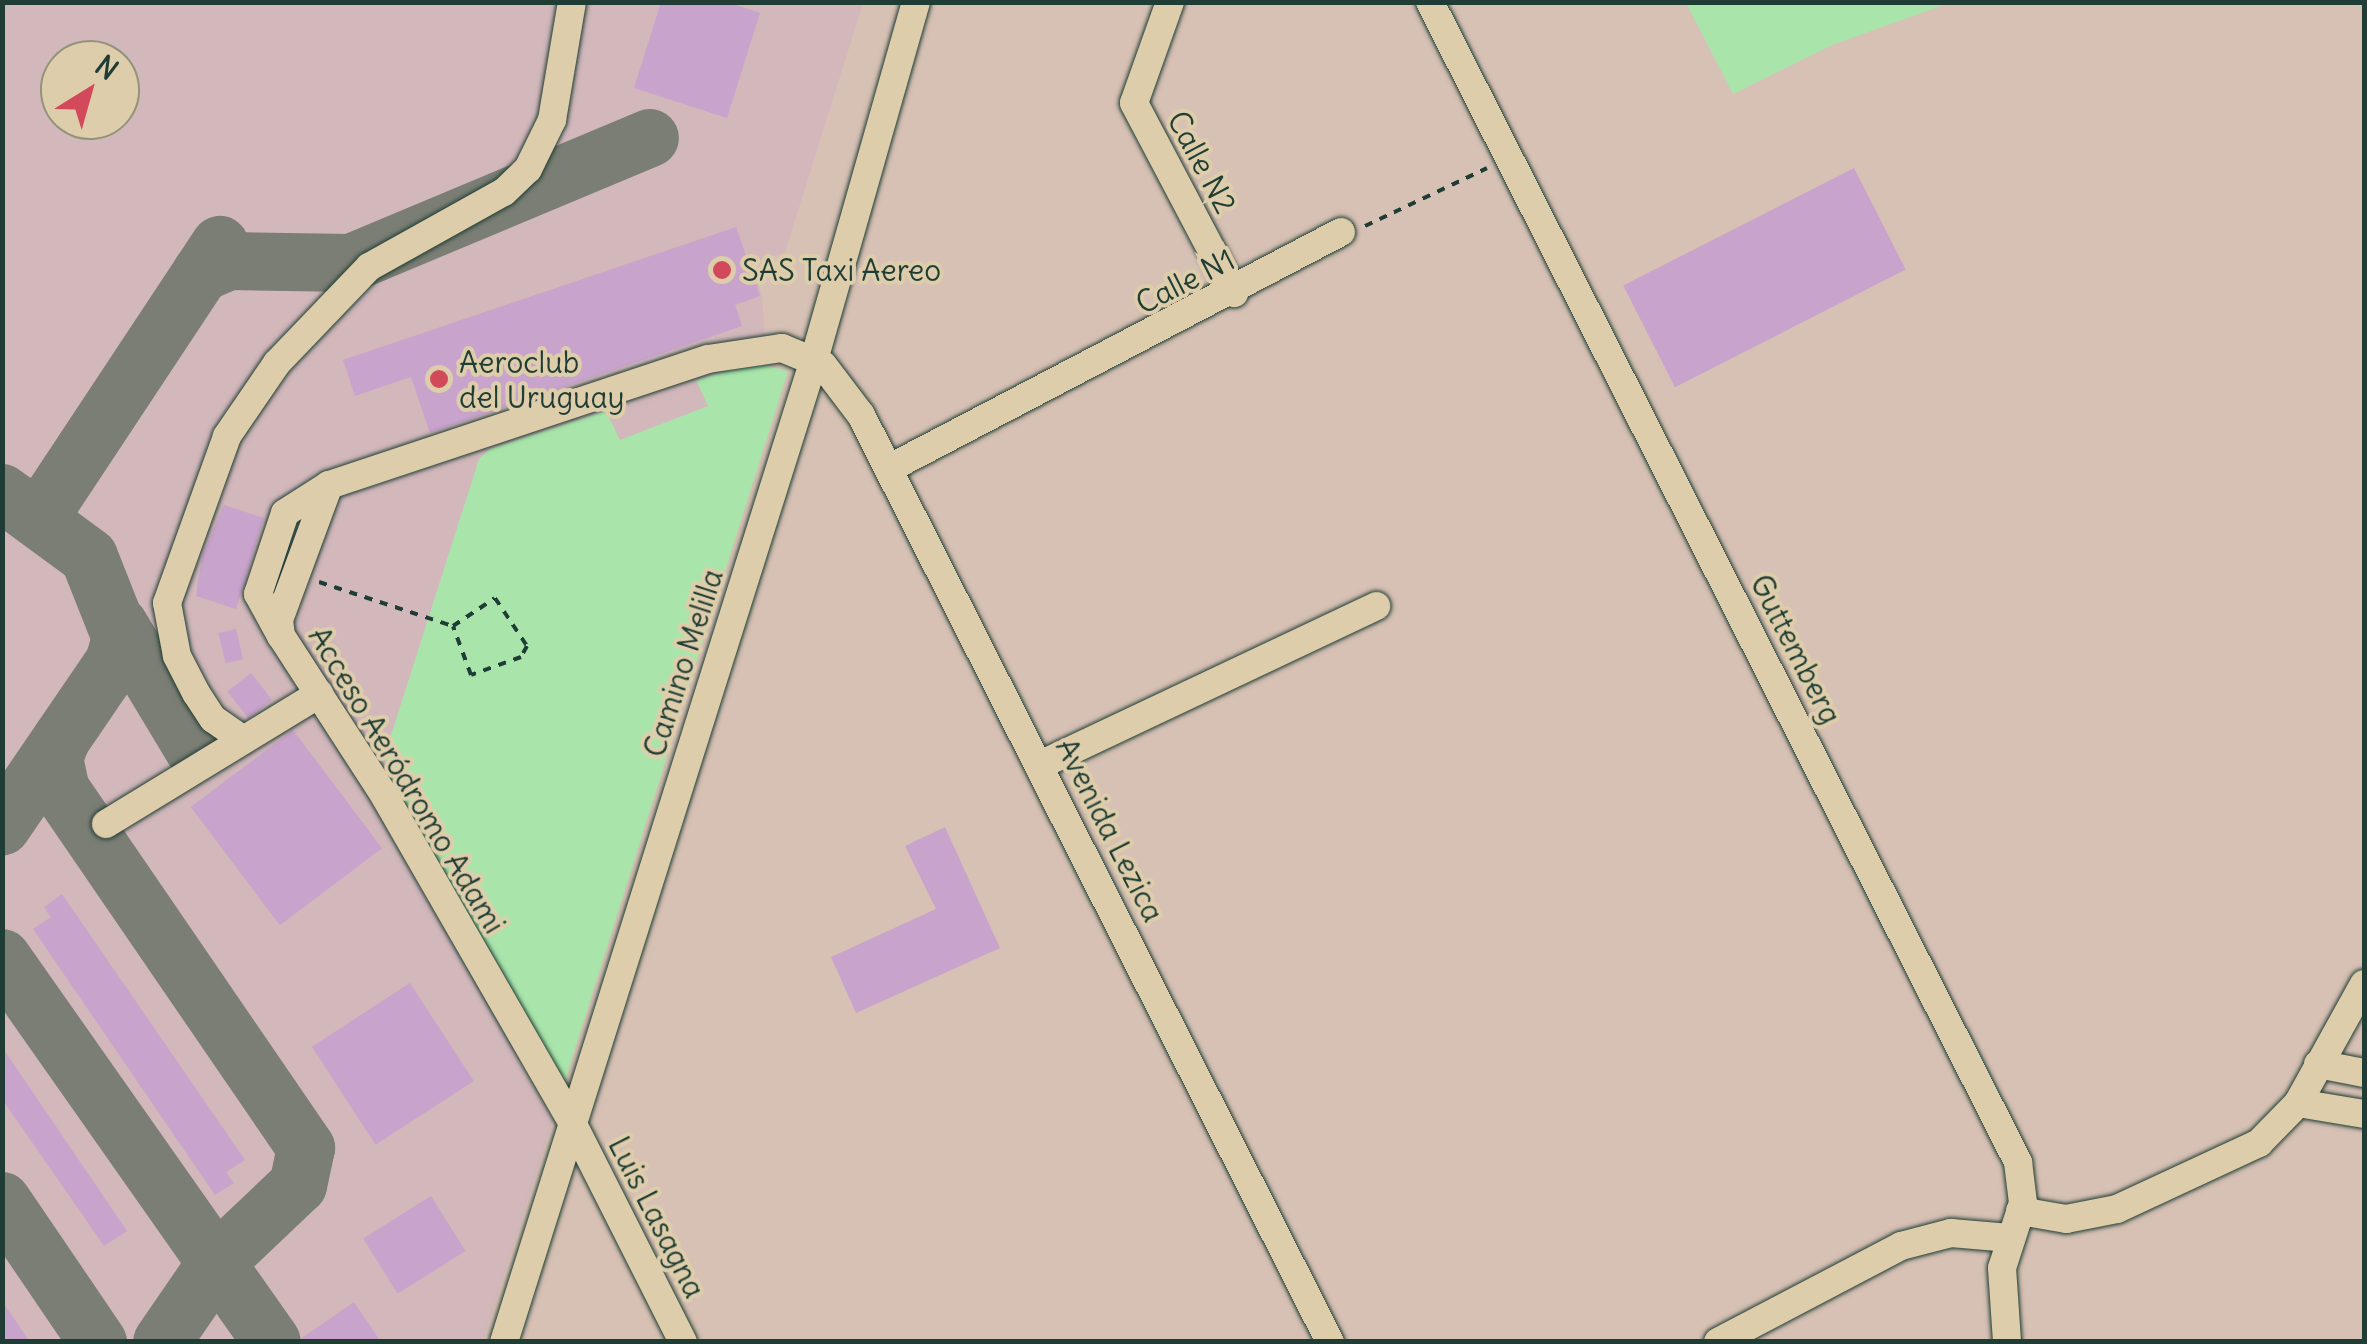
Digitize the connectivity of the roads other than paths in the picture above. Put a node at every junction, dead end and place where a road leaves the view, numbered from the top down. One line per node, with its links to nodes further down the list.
1 (572, 2): 13 (street)
2 (916, 2): 7 (street, Camino Melilla)
3 (1170, 2): 6 (street, Calle N2)
4 (1430, 2): 22 (street, Guttemberg)
5 (1341, 232): 6 (street, Calle N1)
6 (1234, 293): 8 (street, Calle N1)
7 (814, 360): 8 (street, Avenida Lezica); 9 (street); 21 (street, Camino Melilla)
8 (890, 468): 14 (street, Avenida Lezica)
9 (328, 486): 11 (street, Acceso Aeródromo Adami); 11 (street)
10 (1376, 606): 14 (street)
11 (281, 636): 12 (street, Acceso Aeródromo Adami)
12 (319, 694): 13 (street); 21 (street, Acceso Aeródromo Adami)
13 (242, 739): 15 (street)
14 (1040, 765): 26 (street, Avenida Lezica)
15 (106, 824)
16 (2364, 984): 17 (street)
17 (2318, 1064): 18 (street); 19 (street)
18 (2364, 1072)
19 (2298, 1103): 20 (street); 22 (street)
20 (2364, 1114)
21 (572, 1122): 24 (street, Camino Melilla); 25 (street, Luis Lasagna)
22 (2020, 1210): 23 (street, Guttemberg)
23 (2010, 1238): 27 (street); 28 (street, Guttemberg)
24 (504, 1342)
25 (684, 1342)
26 (1330, 1342)
27 (1718, 1342)
28 (2007, 1342)

